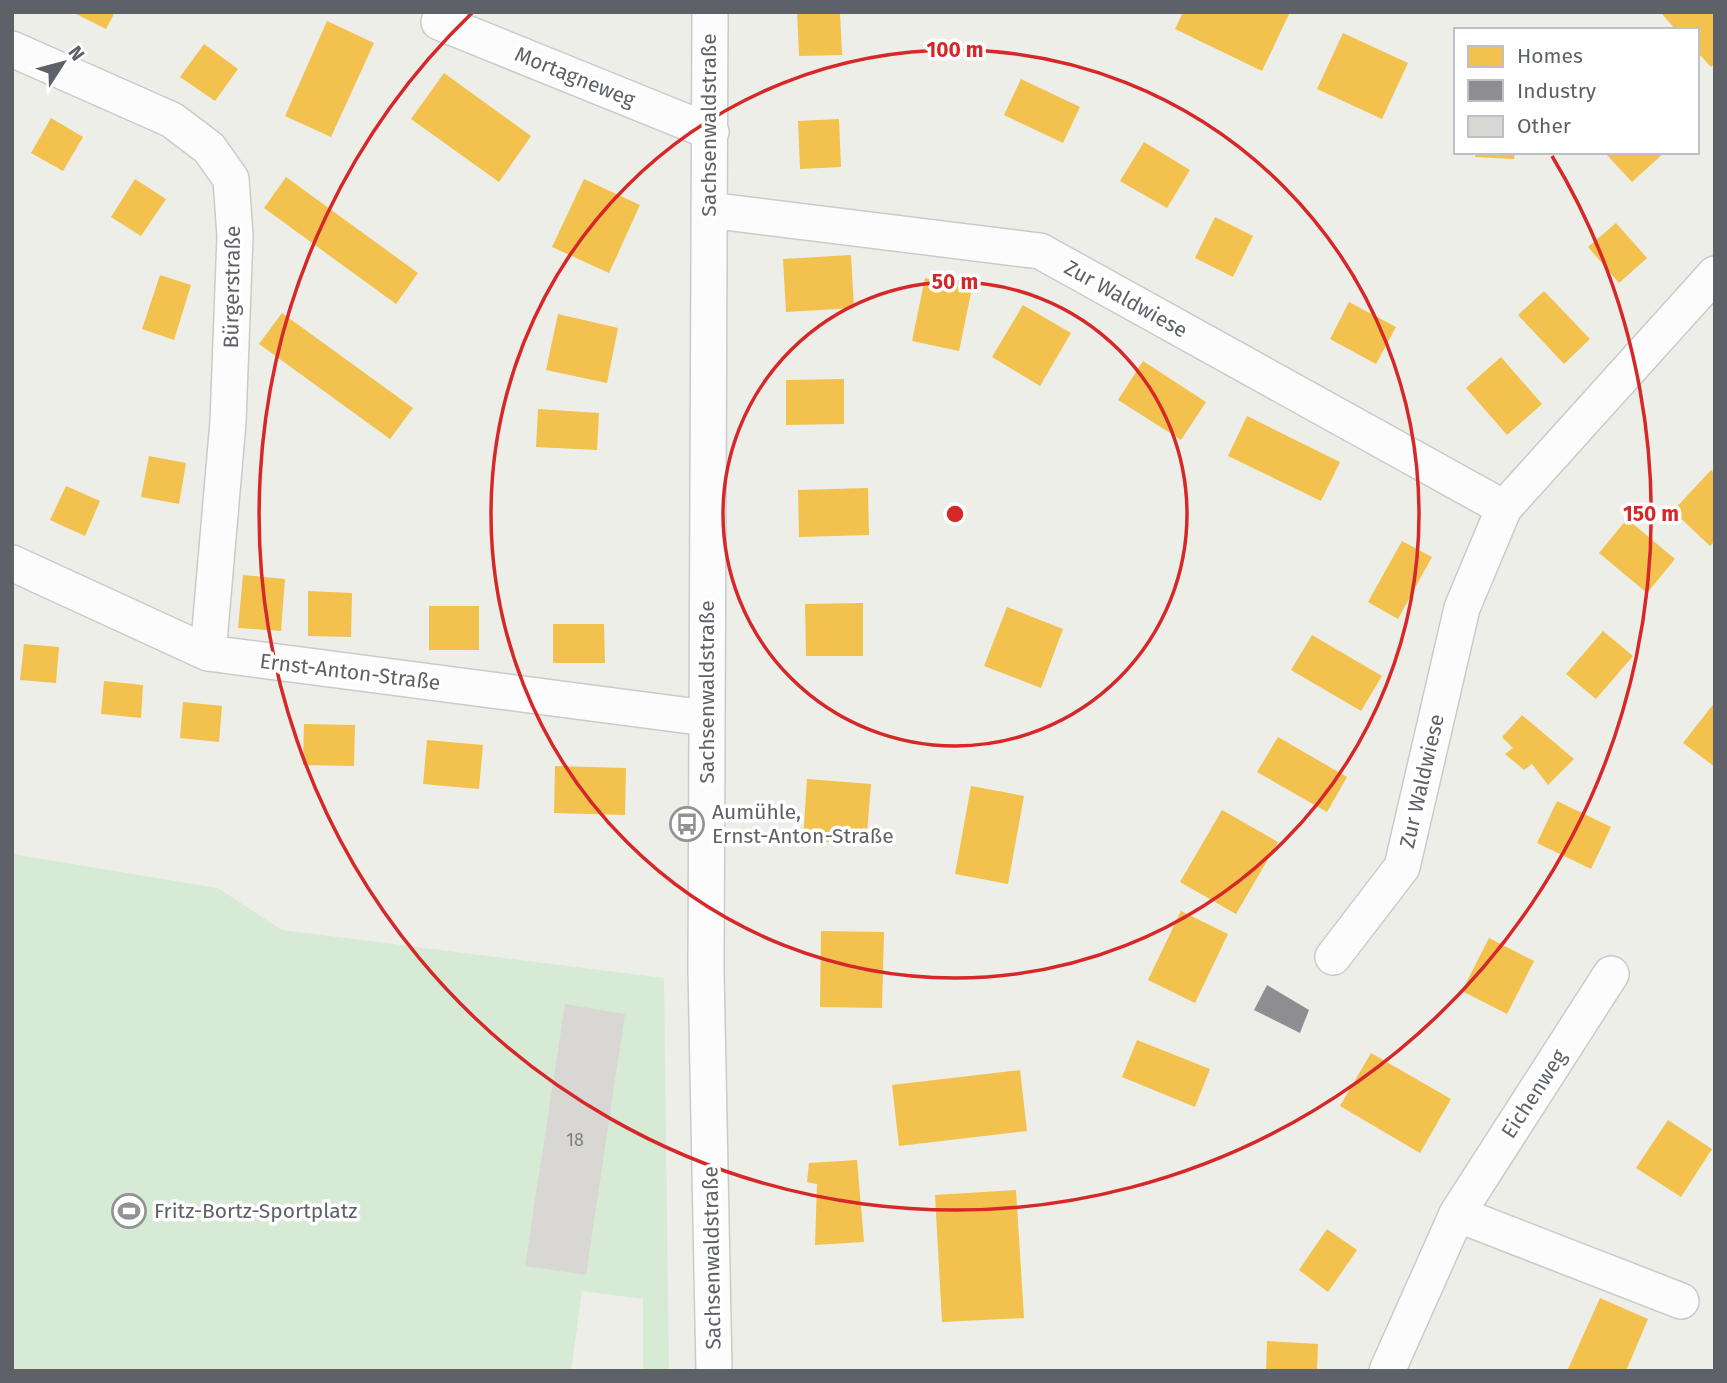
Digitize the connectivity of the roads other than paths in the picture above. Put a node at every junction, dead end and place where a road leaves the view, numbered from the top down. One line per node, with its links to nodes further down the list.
1 (710, 12): 4 (street, Sachsenwaldstraße)
2 (439, 22): 4 (street, Mortagneweg)
3 (12, 49): 9 (street, Bürgerstraße)
4 (712, 132): 5 (street, Sachsenwaldstraße)
5 (709, 210): 7 (street, Zur Waldwiese); 10 (street, Sachsenwaldstraße)
6 (1715, 274): 7 (street, Zur Waldwiese)
7 (1504, 508): 11 (street, Zur Waldwiese)
8 (12, 563): 9 (street, Ernst-Anton-Straße)
9 (208, 653): 10 (street, Ernst-Anton-Straße)
10 (706, 718): 15 (street, Sachsenwaldstraße)
11 (1334, 957)
12 (1611, 974): 13 (street, Eichenweg)
13 (1457, 1214): 14 (street); 16 (street, Eichenweg)
14 (1681, 1301)
15 (714, 1371)
16 (1387, 1371)

